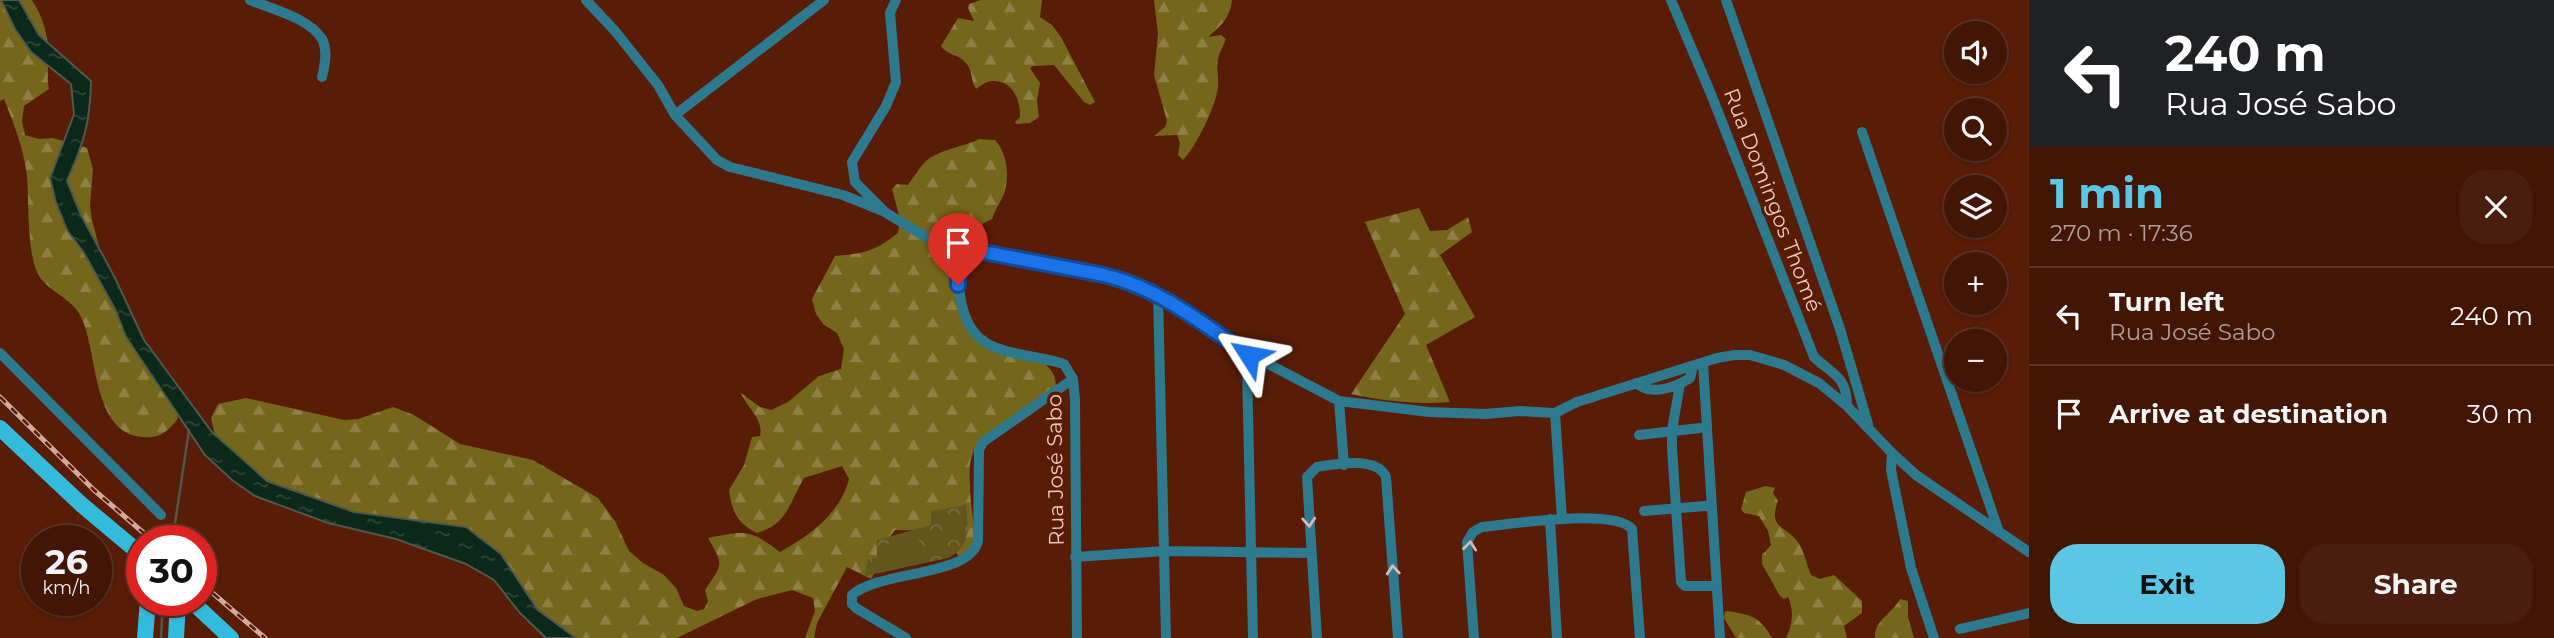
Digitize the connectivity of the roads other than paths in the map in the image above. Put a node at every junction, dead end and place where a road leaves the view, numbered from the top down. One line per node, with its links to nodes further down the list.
1 (250, 0): 7 (street)
2 (586, 0): 8 (street)
3 (824, 0): 8 (street)
4 (896, 0): 10 (street)
5 (1671, 0): 20 (street, Rua Domingos Thomé)
6 (1726, 0): 24 (street)
7 (322, 76)
8 (676, 115): 10 (street)
9 (1861, 132): 35 (street)
10 (883, 211): 11 (street)
11 (957, 247): 12 (street); 16 (street, Rua José Sabo)
12 (1157, 293): 14 (street); 37 (street)
13 (0, 353): 32 (street)
14 (1249, 355): 19 (street); 38 (street)
15 (1698, 365): 17 (street); 18 (street); 20 (street); 60 (street)
16 (1073, 379): 41 (street, Rua José Sabo); 51 (street)
17 (1636, 383): 18 (street); 21 (street)
18 (1680, 384): 25 (street)
19 (1339, 401): 21 (street); 28 (street)
20 (1847, 406): 24 (street)
21 (1555, 413): 34 (street)
22 (0, 428): 36 (main road)
23 (1700, 428): 25 (street)
24 (1869, 429): 27 (street)
25 (1672, 430): 26 (street); 30 (street)
26 (1639, 435)
27 (1892, 453): 35 (street); 61 (street)
28 (1344, 465): 40 (street, one-way to 40); 56 (street, one-way to 28)
29 (1705, 506): 30 (street)
30 (1675, 509): 31 (street); 42 (street)
31 (1644, 511)
32 (161, 515)
33 (1550, 519): 34 (street); 57 (street, one-way to 33); 58 (street)
34 (1562, 519): 59 (street)
35 (1999, 533): 39 (street)
36 (126, 539)
37 (1165, 551): 38 (street); 41 (street); 53 (street)
38 (1251, 552): 40 (street); 54 (street)
39 (2029, 552)
40 (1311, 553): 55 (street)
41 (1075, 557): 52 (street, Rua José Sabo)
42 (1712, 586)
43 (2029, 614): 47 (street)
44 (147, 616): 48 (main road)
45 (177, 616): 49 (main road)
46 (207, 616): 50 (main road)
47 (1960, 629)
48 (145, 638)
49 (176, 638)
50 (231, 638)
51 (906, 638)
52 (1077, 638)
53 (1166, 638)
54 (1253, 638)
55 (1317, 638)
56 (1398, 638)
57 (1474, 638)
58 (1557, 638)
59 (1640, 638)
60 (1720, 638)
61 (1934, 638)

